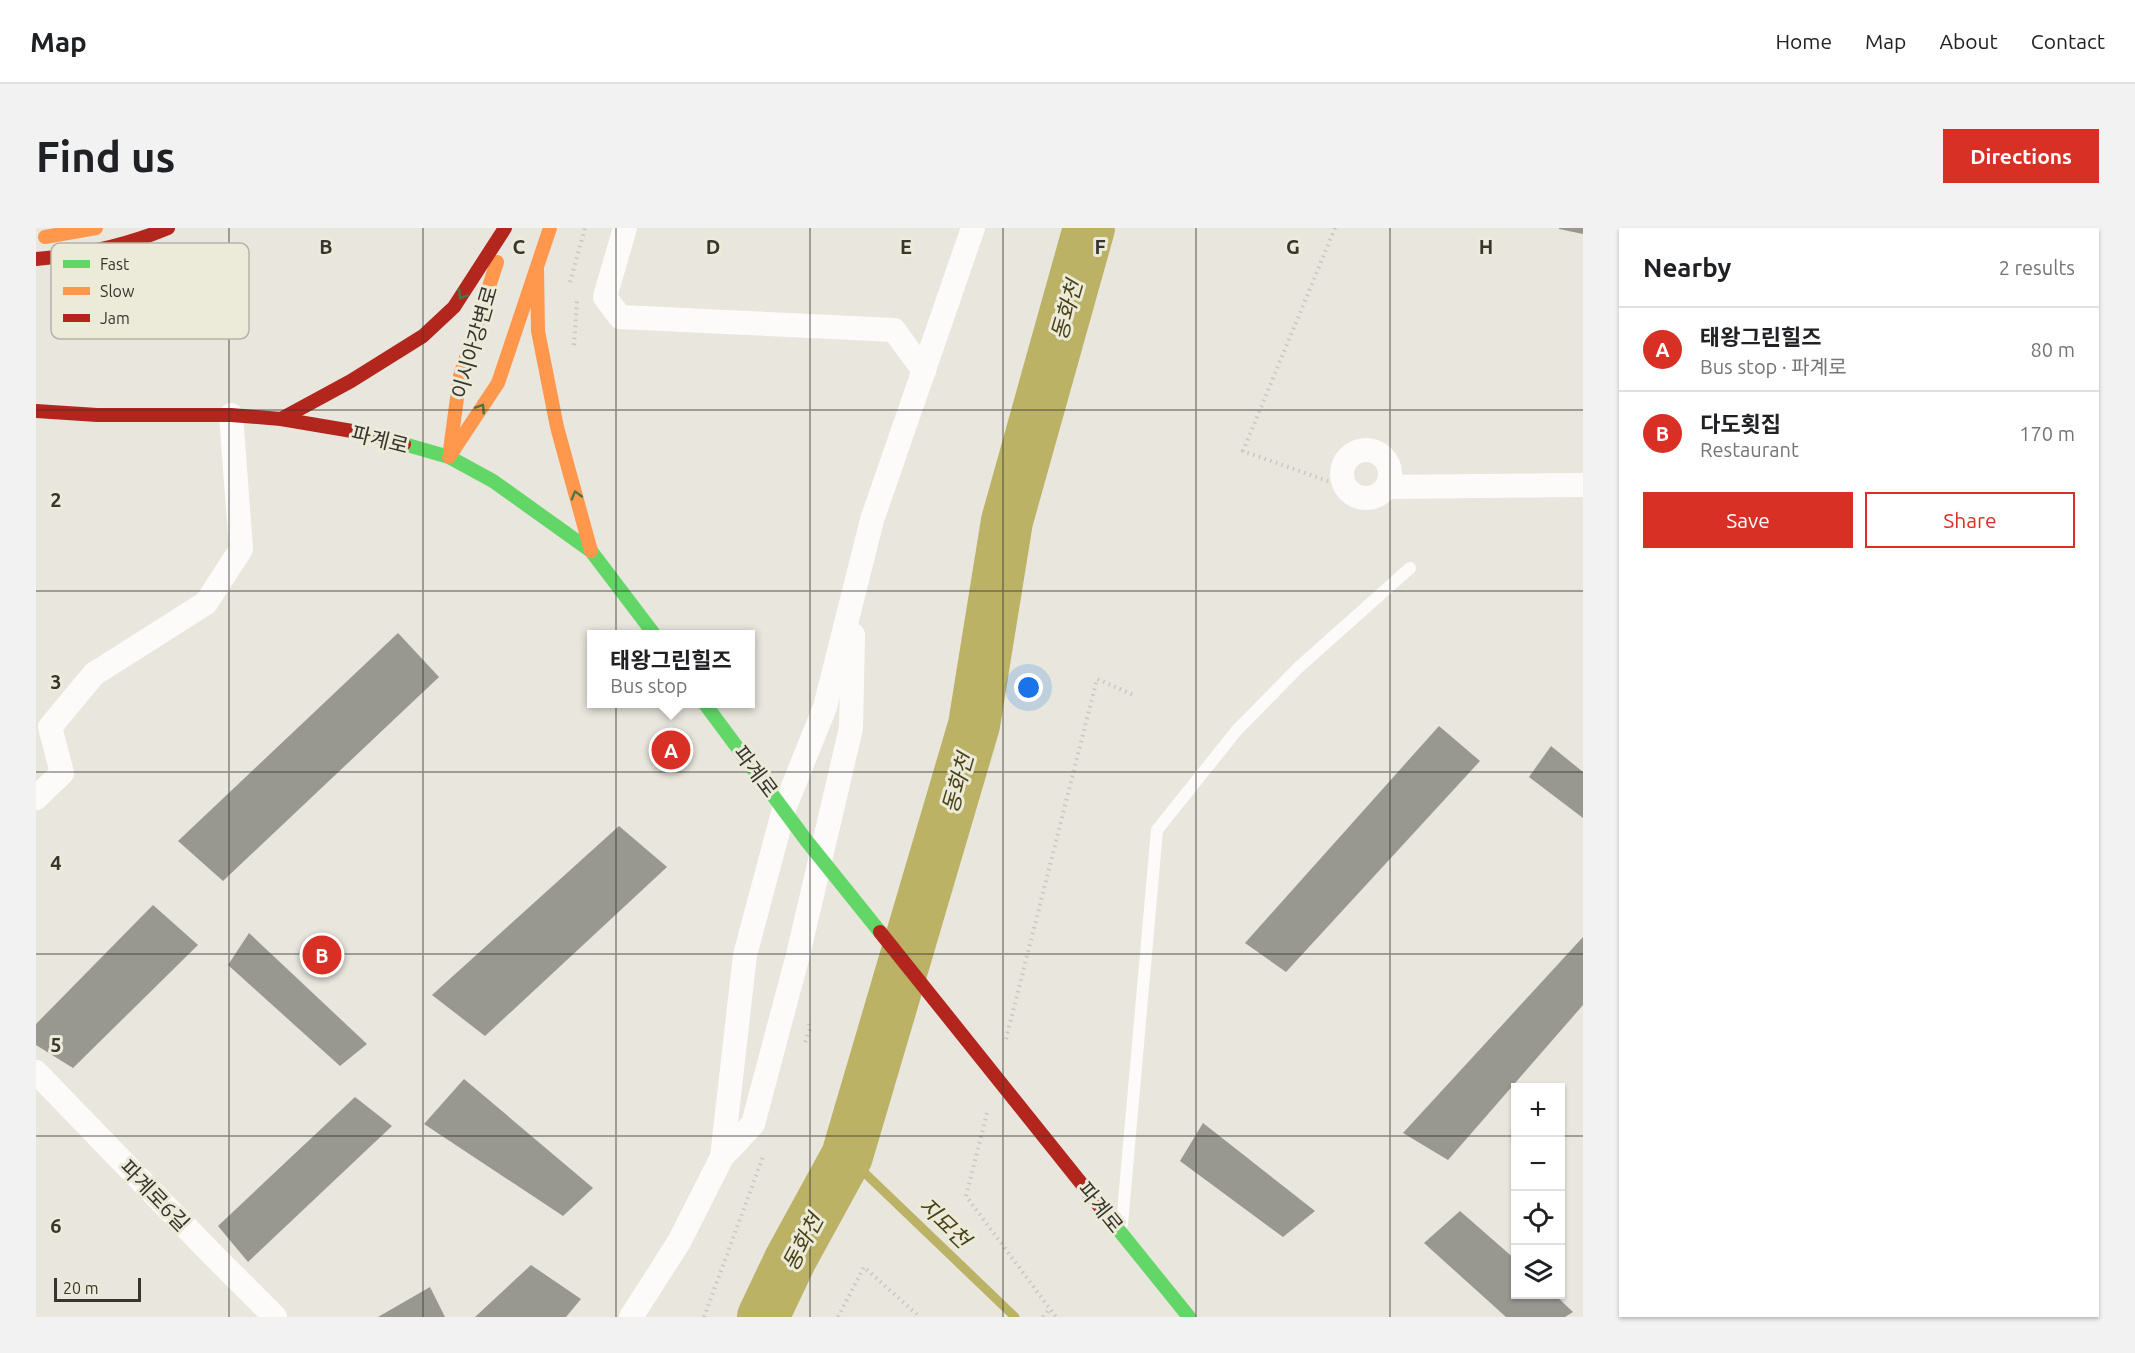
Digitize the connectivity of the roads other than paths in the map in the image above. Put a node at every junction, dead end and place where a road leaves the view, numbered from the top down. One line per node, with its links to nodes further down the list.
1 (96, 228): 7 (main road)
2 (168, 228): 8 (main road)
3 (507, 228): 15 (main road, one-way to 15); 16 (main road, 이시아강변로)
4 (550, 228): 11 (main road, 이시아강변로)
5 (625, 228): 12 (street)
6 (973, 228): 12 (street)
7 (36, 238)
8 (129, 243)
9 (51, 257): 10 (main road)
10 (36, 259)
11 (537, 269): 16 (main road, 이시아강변로, one-way to 11); 19 (main road, one-way to 11)
12 (924, 371): 21 (street)
13 (36, 411): 14 (main road, 파계로)
14 (231, 415): 15 (main road, 파계로); 24 (street)
15 (281, 419): 16 (main road, 파계로)
16 (449, 457): 19 (main road, 파계로)
17 (1583, 485): 18 (street)
18 (1387, 487): 18 (street)
19 (591, 551): 22 (main road, 파계로)
20 (1410, 568): 28 (lane)
21 (854, 589): 25 (street); 27 (street)
22 (651, 630)
23 (708, 708): 25 (main road, 파계로)
24 (36, 798)
25 (784, 809): 27 (street); 28 (main road, 파계로)
26 (36, 1072): 29 (street, 파계로6길)
27 (722, 1157): 30 (street)
28 (1121, 1232): 31 (main road, 파계로)
29 (275, 1317)
30 (631, 1317)
31 (1189, 1317)

